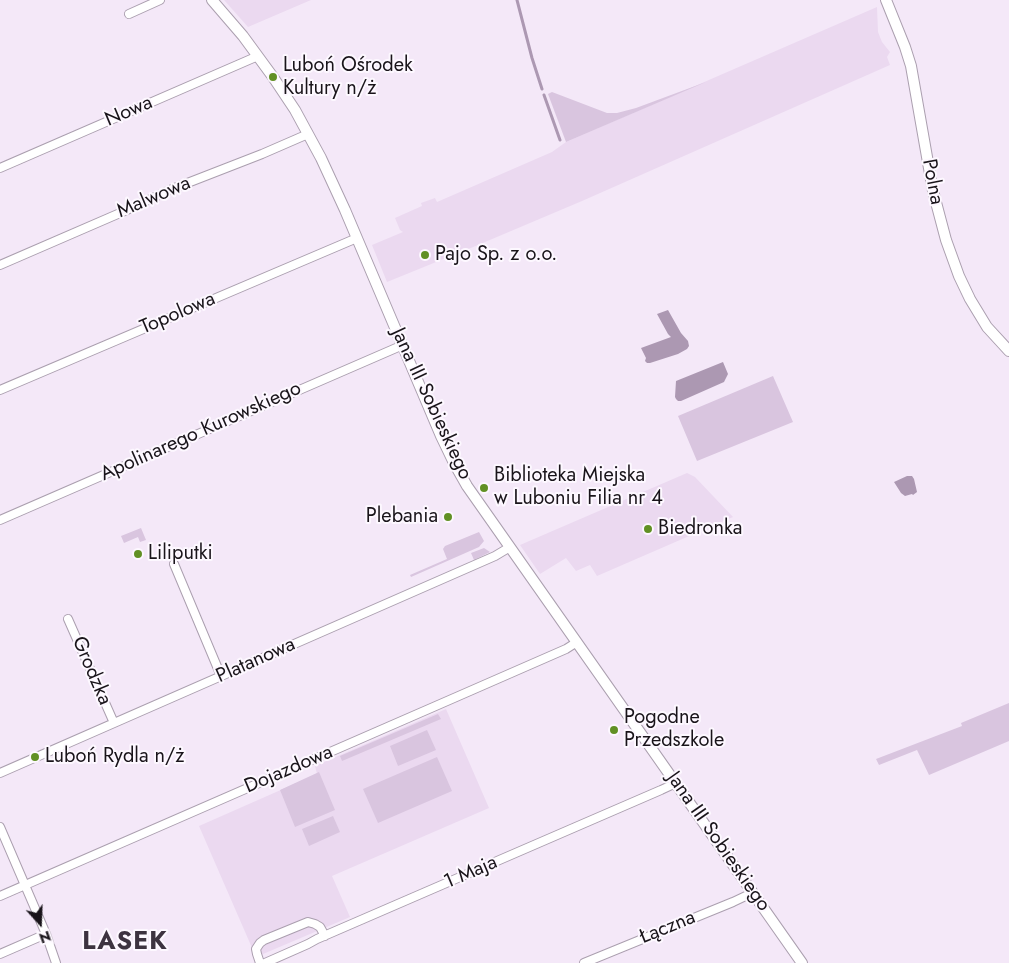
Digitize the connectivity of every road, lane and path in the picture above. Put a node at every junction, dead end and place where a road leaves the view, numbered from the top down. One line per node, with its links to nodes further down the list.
1 (160, 0): 4 (street)
2 (212, 0): 5 (street, Jana III Sobieskiego)
3 (886, 0): 11 (street, Polna)
4 (129, 14)
5 (258, 56): 6 (street, Jana III Sobieskiego); 7 (street, Nowa)
6 (308, 134): 8 (street, Jana III Sobieskiego); 9 (street, Malwowa)
7 (0, 168)
8 (357, 238): 10 (street, Jana III Sobieskiego); 12 (street, Topolowa)
9 (0, 265)
10 (402, 345): 13 (street, Apolinarego Kurowskiego); 14 (street, Jana III Sobieskiego)
11 (1009, 351)
12 (0, 390)
13 (0, 520)
14 (510, 547): 17 (street, Jana III Sobieskiego); 18 (street, Platanowa)
15 (174, 564): 18 (street)
16 (68, 618): 19 (street, Grodzka)
17 (577, 642): 21 (street, Jana III Sobieskiego); 23 (street, Dojazdowa)
18 (221, 676): 19 (street, Platanowa)
19 (114, 723): 20 (street, Platanowa)
20 (0, 773)
21 (676, 783): 24 (street, Jana III Sobieskiego); 27 (street, 1 Maja)
22 (0, 827): 23 (street)
23 (26, 885): 25 (street, Dojazdowa); 26 (street)
24 (752, 892): 32 (street, Łączna); 33 (street, Jana III Sobieskiego)
25 (0, 896)
26 (46, 934): 28 (street); 29 (street)
27 (325, 936): 30 (street); 31 (street, 1 Maja)
28 (0, 954)
29 (56, 963)
30 (260, 963)
31 (265, 963)
32 (584, 963)
33 (802, 963)

